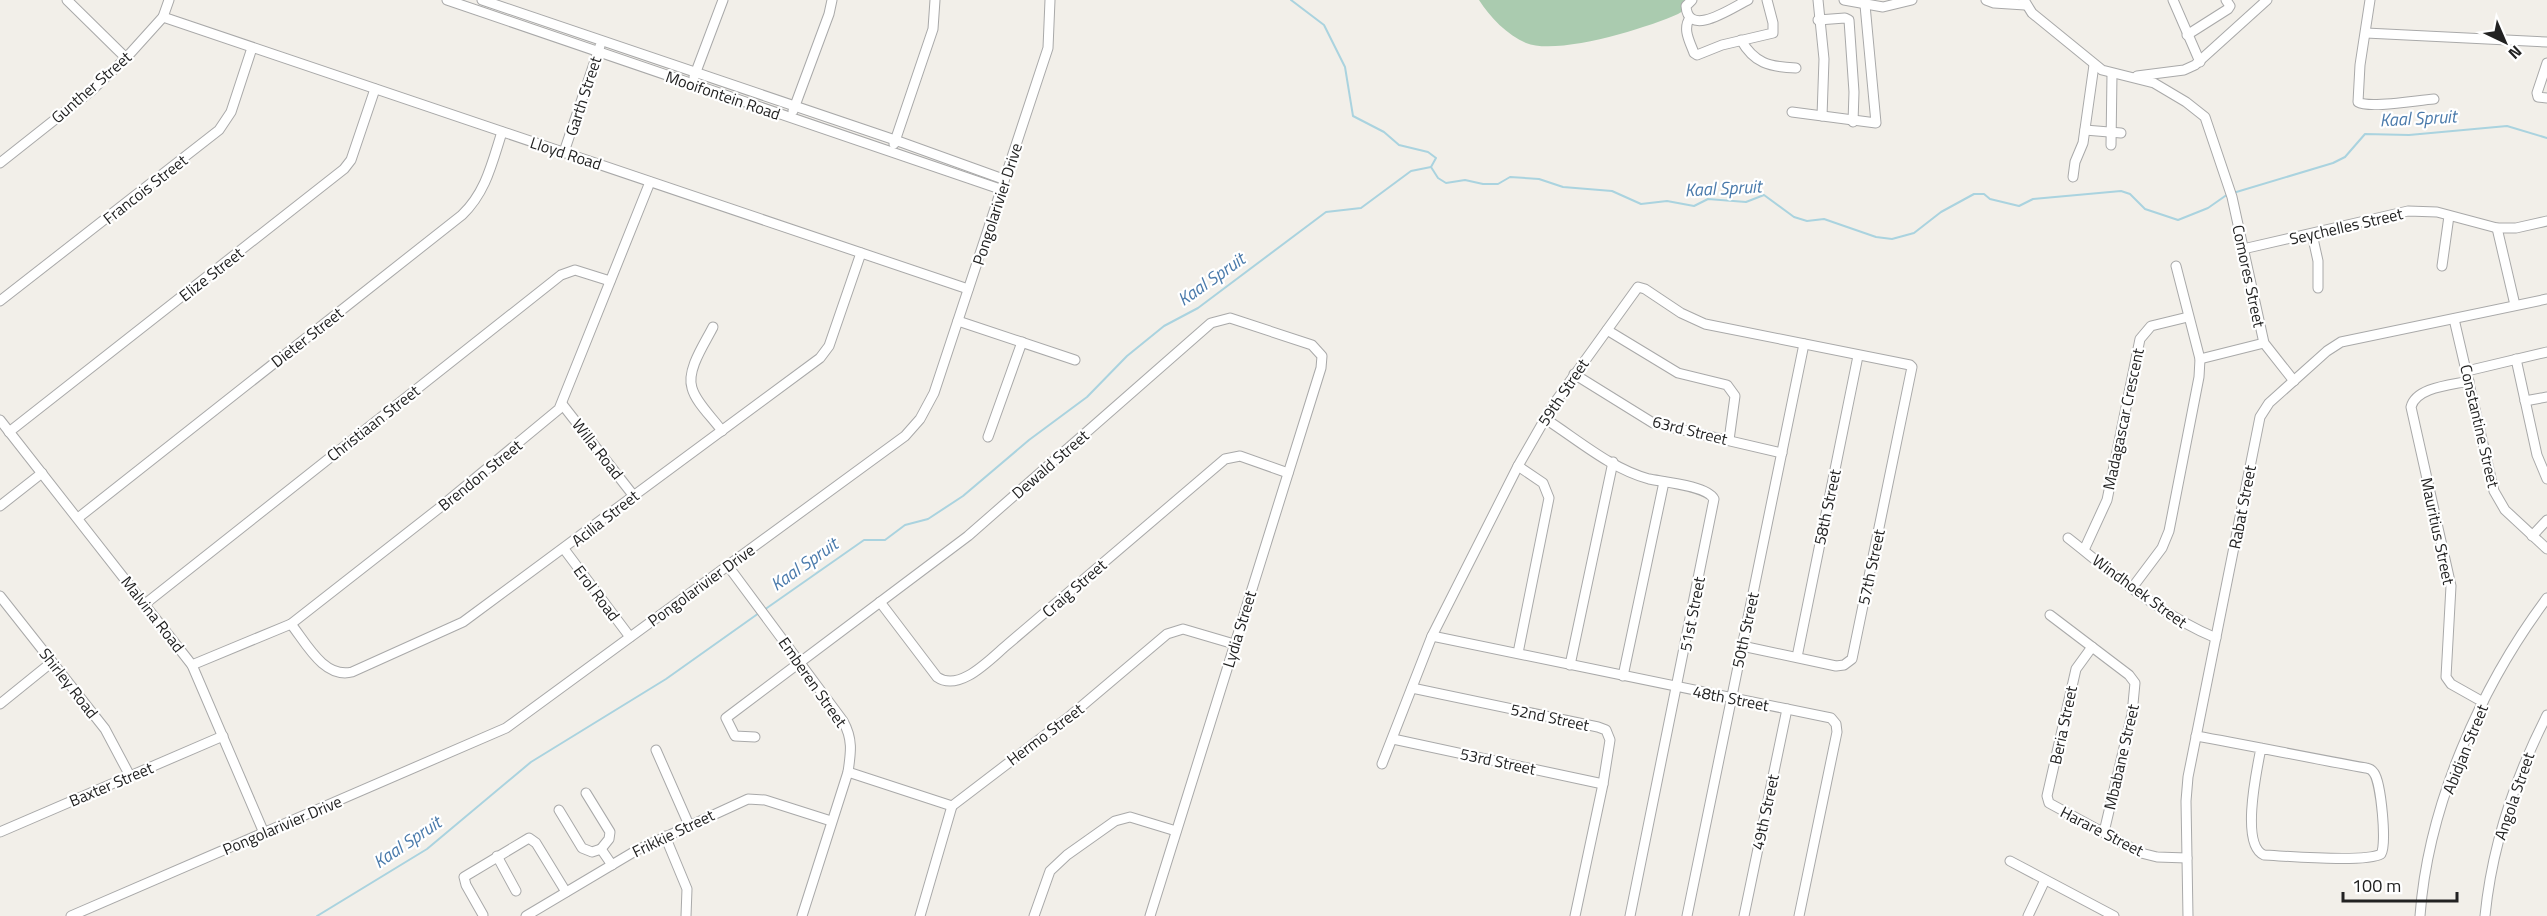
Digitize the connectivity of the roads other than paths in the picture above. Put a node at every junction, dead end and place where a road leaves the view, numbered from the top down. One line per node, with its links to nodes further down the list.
1 (67, 0): 32 (street)
2 (169, 0): 22 (street, Gunther Street)
3 (447, 0): 31 (street, Mooifontein Road)
4 (482, 0): 27 (street, Mooifontein Road)
5 (723, 0): 37 (street)
6 (832, 0): 44 (street)
7 (935, 0): 52 (street)
8 (1050, 0): 59 (street, Pongolarivier Drive)
9 (1692, 0): 23 (street)
10 (1748, 0): 23 (street)
11 (1767, 0): 28 (street)
12 (1818, 0): 24 (street)
13 (1844, 0): 21 (street)
14 (1912, 0): 21 (street)
15 (1986, 0): 20 (street)
16 (2173, 0): 26 (street)
17 (2226, 0): 26 (street)
18 (2267, 0): 33 (street)
19 (2370, 0): 25 (street)
20 (2025, 2): 35 (street)
21 (1865, 4): 48 (street)
22 (164, 17): 30 (street, Lloyd Road); 32 (street, Gunther Street)
23 (1690, 18): 28 (street)
24 (1818, 20): 46 (street); 48 (street)
25 (2366, 33): 29 (street); 43 (street)
26 (2187, 35): 33 (street)
27 (601, 40): 31 (street, Garth Street); 37 (street, Mooifontein Road)
28 (1741, 40): 36 (street)
29 (2547, 42)
30 (252, 48): 41 (street, Lloyd Road); 72 (street, Francois Street)
31 (598, 51): 40 (street, Mooifontein Road); 55 (street, Garth Street)
32 (126, 58): 56 (street, Gunther Street)
33 (2200, 62): 39 (street)
34 (2547, 63): 42 (street)
35 (2094, 65): 38 (street); 49 (street)
36 (1796, 68)
37 (696, 72): 40 (street); 44 (street, Mooifontein Road)
38 (2112, 74): 39 (street); 51 (street)
39 (2134, 76): 64 (street, Comores Street)
40 (692, 83): 47 (street, Mooifontein Road)
41 (375, 89): 50 (street, Lloyd Road); 98 (street, Elize Street)
42 (2547, 98)
43 (2434, 99)
44 (795, 106): 47 (street); 52 (street, Mooifontein Road)
45 (1792, 112): 46 (street)
46 (1822, 116): 48 (street)
47 (791, 118): 54 (street, Mooifontein Road)
48 (1852, 122)
49 (2085, 130): 51 (street); 57 (street)
50 (502, 132): 55 (street, Lloyd Road); 110 (street, Dieter Street)
51 (2117, 132): 53 (street)
52 (895, 140): 54 (street); 59 (street, Mooifontein Road)
53 (2111, 145)
54 (892, 151): 59 (street, Mooifontein Road)
55 (564, 152): 58 (street, Lloyd Road)
56 (0, 163)
57 (2073, 177)
58 (650, 182): 65 (street, Lloyd Road); 68 (street, Brendon Street)
59 (1001, 184): 70 (street, Pongolarivier Drive)
60 (2449, 216): 62 (street, Seychelles Street); 63 (street, Seychelles Street); 67 (street)
61 (2547, 221): 62 (street, Seychelles Street)
62 (2497, 228): 73 (street)
63 (2312, 234): 64 (street, Seychelles Street); 69 (street)
64 (2244, 249): 80 (street, Comores Street)
65 (861, 253): 70 (street, Lloyd Road); 97 (street, Acilia Street)
66 (2176, 266): 74 (street)
67 (2442, 266)
68 (610, 281): 94 (street, Brendon Street); 122 (street, Christiaan Street)
69 (2318, 288)
70 (968, 289): 76 (street, Pongolarivier Drive)
71 (2547, 298): 73 (street, Rabat Street)
72 (0, 301)
73 (2515, 305): 75 (street, Rabat Street)
74 (2188, 317): 85 (street); 116 (street, Madagascar Crescent)
75 (2454, 319): 90 (street, Constantine Street); 91 (street, Rabat Street)
76 (958, 321): 79 (street); 117 (street, Pongolarivier Drive)
77 (713, 327): 97 (street)
78 (1607, 330): 81 (street, 59th Street); 89 (street, 59th Street); 100 (street)
79 (1022, 342): 87 (street); 99 (street)
80 (2264, 343): 85 (street); 91 (street, Comores Street)
81 (1804, 344): 84 (street, 59th Street); 101 (street, 50th Street)
82 (1312, 345): 105 (street, Lydia Street); 121 (street, Dewald Street)
83 (2547, 352): 86 (street)
84 (1858, 356): 88 (street, 59th Street); 132 (street, 58th Street)
85 (2200, 359): 118 (street)
86 (2516, 359): 90 (street); 93 (street)
87 (1075, 360)
88 (1910, 365): 132 (street, 57th Street)
89 (1574, 374): 95 (street, 59th Street); 100 (street, 63rd Street)
90 (2468, 376): 112 (street, Constantine Street); 141 (street, Mauritius Street)
91 (2294, 381): 127 (street, Rabat Street)
92 (2547, 396): 93 (street)
93 (2525, 401): 106 (street)
94 (562, 404): 108 (street, Willa Road); 124 (street, Brendon Street)
95 (1544, 418): 102 (street, 51st Street); 103 (street, 59th Street)
96 (0, 420): 98 (street, Malvina Road)
97 (722, 431): 108 (street, Acilia Street)
98 (9, 432): 104 (street, Malvina Road)
99 (988, 437)
100 (1729, 440): 101 (street, 63rd Street)
101 (1782, 453): 129 (street, 50th Street)
102 (1613, 462): 107 (street, 51st Street); 136 (street)
103 (1518, 466): 125 (street, 59th Street); 131 (street)
104 (42, 473): 109 (street); 110 (street, Malvina Road)
105 (1288, 473): 121 (street, Craig Street); 128 (street, Lydia Street)
106 (2547, 479)
107 (1664, 482): 137 (street); 139 (street, 51st Street)
108 (633, 495): 114 (street, Acilia Street)
109 (0, 506)
110 (78, 518): 122 (street, Malvina Road)
111 (2547, 520): 112 (street)
112 (2532, 536): 115 (street, Constantine Street)
113 (2068, 538): 116 (street, Windhoek Street)
114 (564, 549): 124 (street, Acilia Street); 126 (street, Erol Road)
115 (2547, 549)
116 (2084, 550): 118 (street, Windhoek Street)
117 (728, 566): 126 (street, Pongolarivier Drive); 134 (street, Emberen Street)
118 (2132, 588): 127 (street, Windhoek Street)
119 (0, 596): 133 (street, Shirley Road)
120 (2547, 598): 141 (street, Abidjan Street)
121 (880, 602): 134 (street, Dewald Street)
122 (145, 604): 135 (street, Malvina Road)
123 (2050, 615): 130 (street, Mbabane Street)
124 (291, 624): 135 (street, Brendon Street)
125 (1432, 636): 131 (street, 48th Street); 138 (street, 59th Street)
126 (630, 637): 164 (street, Pongolarivier Drive)
127 (2216, 638): 146 (street, Rabat Street)
128 (1234, 644): 156 (street, Hermo Street); 161 (street, Lydia Street)
129 (1742, 646): 132 (street, 57th Street); 140 (street, 50th Street)
130 (2092, 647): 157 (street, Beria Street); 163 (street, Mbabane Street)
131 (1518, 653): 136 (street, 48th Street)
132 (1797, 657)
133 (52, 662): 142 (street); 153 (street, Shirley Road)
134 (799, 663): 147 (street, Dewald Street); 152 (street, Emberen Street)
135 (192, 665): 145 (street, Malvina Road)
136 (1570, 665): 137 (street, 48th Street)
137 (1623, 676): 139 (street, 48th Street)
138 (1412, 688): 148 (street, 59th Street); 154 (street, 52nd Street)
139 (1677, 688): 140 (street, 48th Street); 184 (street, 51st Street)
140 (1730, 698): 143 (street, 48th Street); 185 (street, 50th Street)
141 (2483, 702): 190 (street, Abidjan Street)
142 (0, 704)
143 (1786, 709): 186 (street, 49th Street); 187 (street, 48th Street)
144 (2547, 715): 191 (street, Angola Street)
145 (223, 736): 153 (street, Baxter Street); 164 (street, Malvina Road)
146 (2196, 736): 149 (street); 168 (street, Rabat Street)
147 (755, 737)
148 (1393, 738): 151 (street, 59th Street); 154 (street, 53rd Street)
149 (2261, 748): 149 (street)
150 (656, 750): 160 (street)
151 (1382, 764)
152 (848, 772): 156 (street); 159 (street, Emberen Street)
153 (130, 776): 162 (street, Baxter Street)
154 (1603, 784): 183 (street, 52nd Street)
155 (586, 793): 166 (street)
156 (952, 806): 180 (street)
157 (2053, 806): 163 (street, Harare Street)
158 (560, 810): 166 (street)
159 (831, 821): 160 (street, Frikkie Street); 179 (street, Emberen Street)
160 (689, 825): 165 (street, Frikkie Street)
161 (1176, 831): 181 (street); 182 (street, Lydia Street)
162 (0, 832)
163 (2104, 832): 168 (street, Harare Street)
164 (264, 833): 176 (street, Pongolarivier Drive)
165 (665, 836): 170 (street, Frikkie Street); 178 (street)
166 (601, 849): 170 (street)
167 (497, 856): 172 (street); 173 (street); 175 (street)
168 (2187, 858): 189 (street, Rabat Street)
169 (2010, 861): 171 (street)
170 (612, 865): 173 (street, Frikkie Street)
171 (2045, 880): 174 (street); 188 (street)
172 (516, 891)
173 (566, 892): 177 (street, Frikkie Street)
174 (2107, 914)
175 (483, 915)
176 (70, 916)
177 (526, 916)
178 (686, 916)
179 (802, 916)
180 (920, 916)
181 (1034, 916)
182 (1150, 916)
183 (1575, 916)
184 (1630, 916)
185 (1687, 916)
186 (1744, 916)
187 (1799, 916)
188 (2028, 916)
189 (2188, 916)
190 (2420, 916)
191 (2486, 916)

